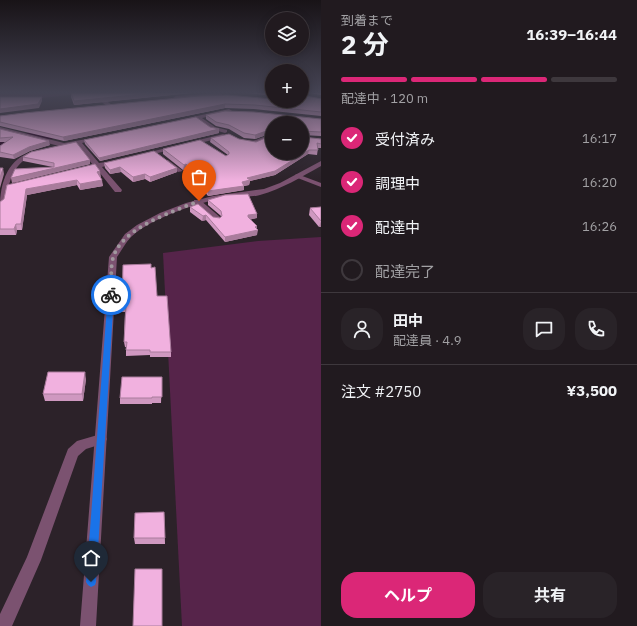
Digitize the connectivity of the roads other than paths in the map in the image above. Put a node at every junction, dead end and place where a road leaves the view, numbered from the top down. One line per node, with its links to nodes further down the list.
1 (205, 122): 8 (street)
2 (0, 129): 7 (street)
3 (101, 137): 6 (street)
4 (265, 138): 5 (street)
5 (241, 141)
6 (78, 142): 7 (street); 12 (street)
7 (64, 144): 18 (street)
8 (155, 152): 9 (street); 14 (street)
9 (131, 158)
10 (124, 159): 12 (street)
11 (321, 163): 15 (street)
12 (97, 165): 13 (street); 17 (street)
13 (77, 170)
14 (180, 171)
15 (297, 176): 16 (street); 19 (street)
16 (321, 184)
17 (118, 190)
18 (1, 202)
19 (197, 202): 20 (street); 21 (street)
20 (217, 219)
21 (101, 438): 22 (street); 23 (street)
22 (3, 626)
23 (88, 626)

